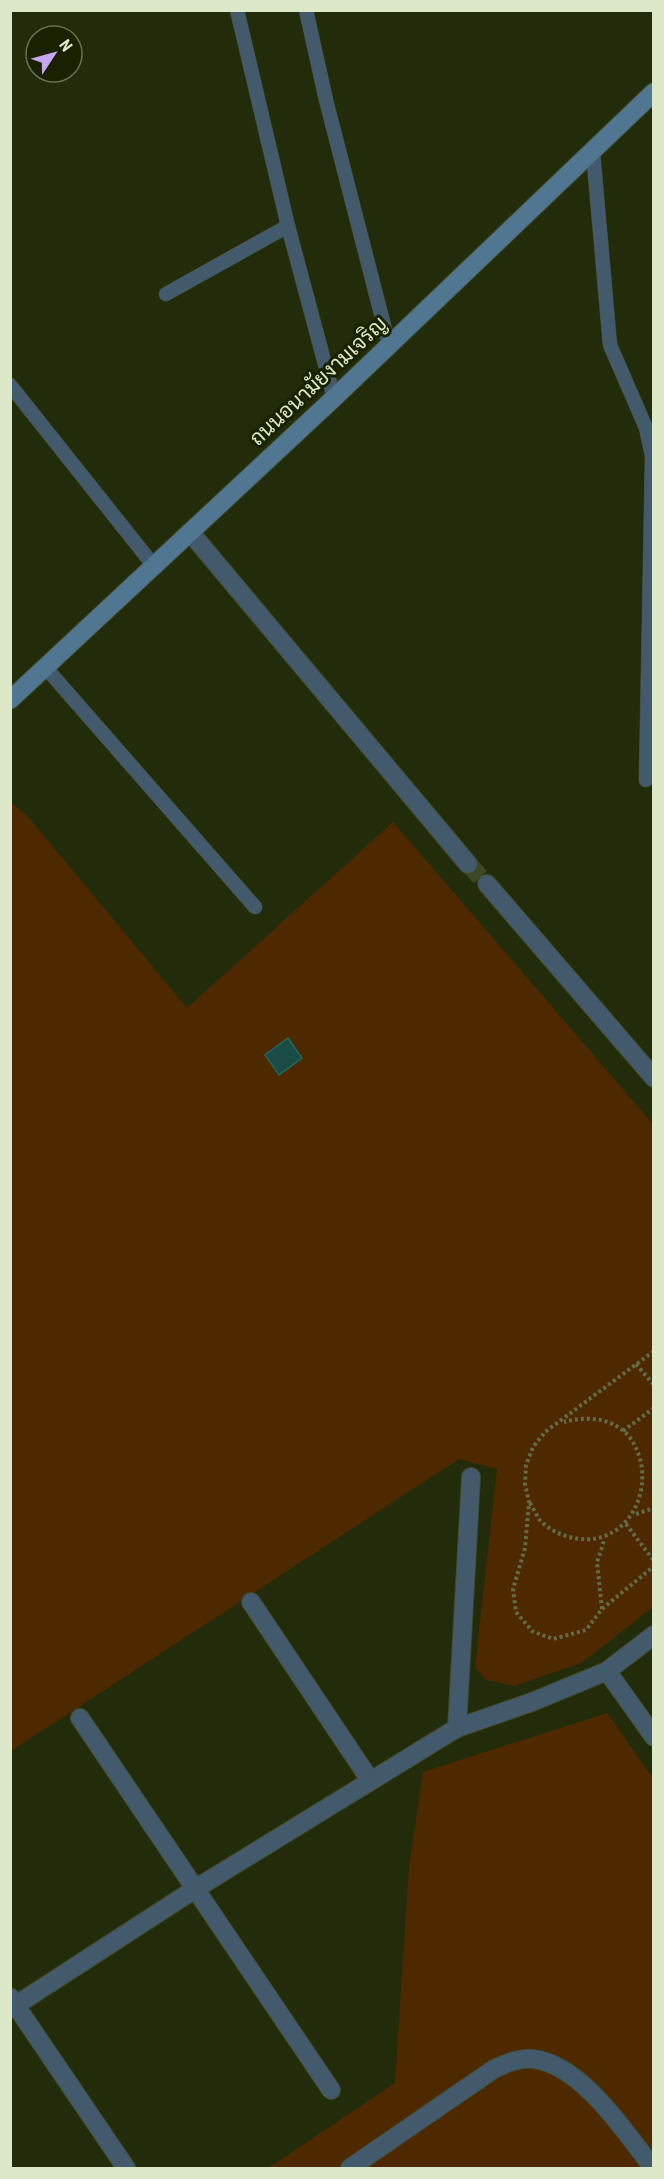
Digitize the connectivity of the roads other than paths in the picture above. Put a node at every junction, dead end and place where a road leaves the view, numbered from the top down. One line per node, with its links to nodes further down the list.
1 (237, 10): 5 (lane)
2 (306, 10): 7 (lane)
3 (654, 92): 4 (street, ถนนอนามัยงามเจริญ)
4 (593, 152): 7 (street, ถนนอนามัยงามเจริญ); 14 (lane)
5 (288, 226): 6 (lane); 9 (lane)
6 (166, 294)
7 (389, 345): 9 (street, ถนนอนามัยงามเจริญ)
8 (10, 385): 11 (lane)
9 (334, 398): 10 (street, ถนนอนามัยงามเจริญ)
10 (190, 532): 11 (street, ถนนอนามัยงามเจริญ); 15 (street)
11 (154, 566): 12 (street, ถนนอนามัยงามเจริญ)
12 (46, 668): 13 (street, ถนนอนามัยงามเจริญ); 17 (lane)
13 (10, 700)
14 (646, 780)
15 (468, 864)
16 (487, 884): 18 (street)
17 (255, 907)
18 (654, 1078)
19 (471, 1477): 24 (street)
20 (250, 1602): 26 (street)
21 (654, 1635): 22 (street)
22 (607, 1671): 24 (street); 25 (street)
23 (80, 1718): 27 (street)
24 (457, 1728): 26 (street)
25 (654, 1737)
26 (370, 1780): 27 (street)
27 (195, 1889): 28 (street); 29 (street)
28 (12, 2004): 30 (street)
29 (331, 2090)
30 (126, 2169)
31 (350, 2169): 32 (street)
32 (653, 2169)

